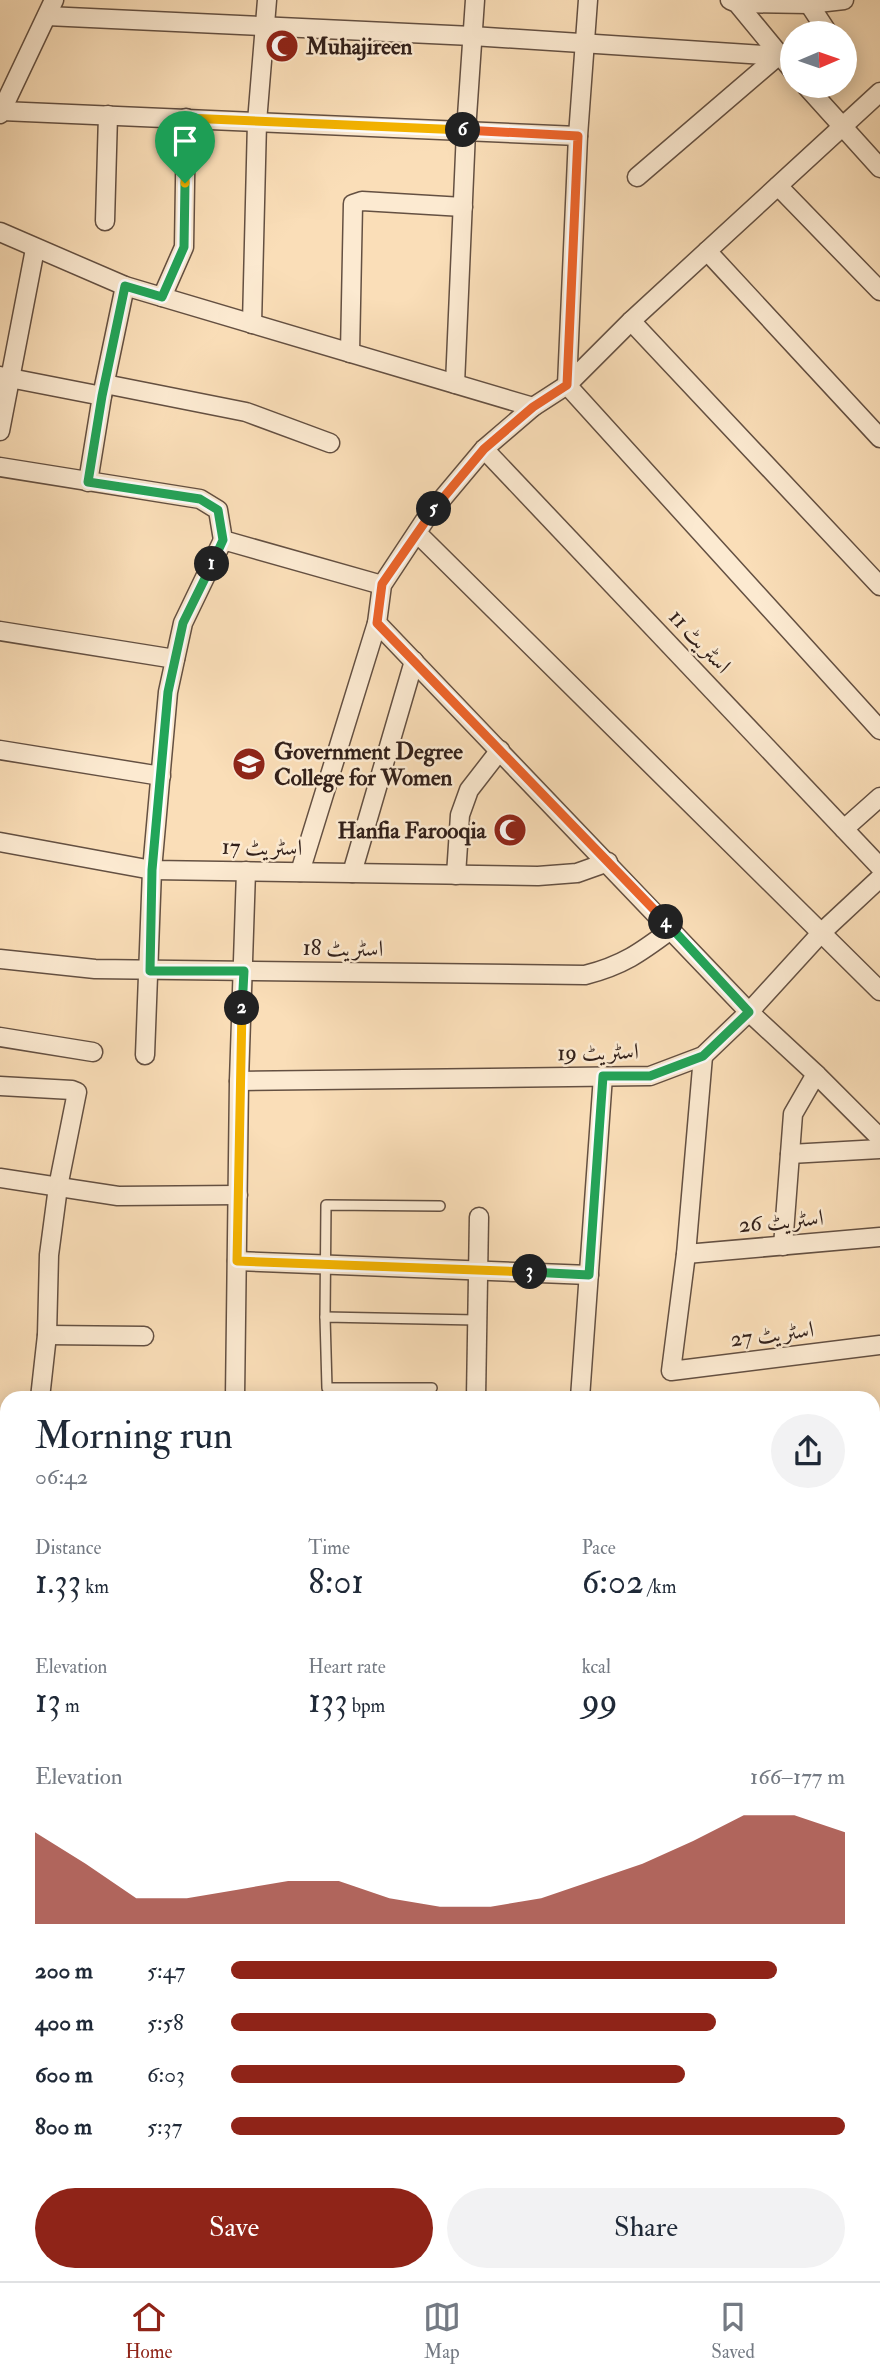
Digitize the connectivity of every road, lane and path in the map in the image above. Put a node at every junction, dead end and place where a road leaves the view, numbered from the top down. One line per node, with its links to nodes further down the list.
1 (267, 0): 9 (street)
2 (475, 0): 10 (street)
3 (589, 0): 11 (street)
4 (844, 0): 6 (street)
5 (733, 2): 6 (street); 12 (street)
6 (809, 2): 8 (street)
7 (50, 8): 9 (street); 15 (street)
8 (821, 21)
9 (265, 26): 10 (street); 18 (street)
10 (472, 36): 11 (street); 20 (street)
11 (585, 43): 12 (street); 21 (street)
12 (778, 55): 23 (street)
13 (880, 92): 19 (street)
14 (817, 98): 19 (street)
15 (1, 113): 16 (street)
16 (108, 115): 17 (street); 26 (street)
17 (186, 118): 18 (street); 32 (street)
18 (257, 121): 20 (street); 34 (street)
19 (844, 126): 22 (street); 24 (street)
20 (466, 131): 21 (street); 25 (street)
21 (578, 136): 38 (street)
22 (880, 168)
23 (637, 177)
24 (778, 186): 29 (street); 31 (street)
25 (463, 207): 35 (street); 37 (street)
26 (105, 221)
27 (0, 232): 28 (street)
28 (35, 249): 30 (street); 36 (street)
29 (707, 251): 33 (street); 42 (street)
30 (125, 286): 32 (street); 39 (street)
31 (880, 291)
32 (162, 297): 34 (street)
33 (631, 321): 38 (street); 50 (street)
34 (252, 324): 35 (street)
35 (350, 353): 37 (street)
36 (4, 377): 39 (street); 41 (street)
37 (455, 384): 40 (street)
38 (567, 385): 40 (street); 55 (street)
39 (104, 390): 43 (street); 46 (street)
40 (533, 407): 44 (street)
41 (0, 431)
42 (880, 438)
43 (330, 443)
44 (484, 449): 47 (street); 60 (street, اسٹریٹ 11)
45 (0, 467): 46 (street)
46 (88, 482): 48 (street)
47 (417, 533): 49 (street); 71 (street)
48 (223, 540): 49 (street); 53 (street)
49 (382, 584): 51 (street)
50 (880, 586)
51 (377, 623): 54 (street); 66 (street)
52 (0, 631): 53 (street)
53 (176, 659): 58 (street)
54 (414, 661): 57 (street); 67 (street)
55 (880, 730)
56 (0, 750): 58 (street)
57 (500, 750): 62 (street); 68 (street)
58 (161, 776): 64 (street)
59 (880, 797): 60 (street)
60 (844, 829): 63 (street, اسٹریٹ 11)
61 (0, 842): 64 (street, اسٹریٹ 17)
62 (608, 862): 68 (street, اسٹریٹ 17); 70 (street)
63 (880, 867)
64 (152, 870): 65 (street, اسٹریٹ 17); 73 (street)
65 (246, 871): 66 (street, اسٹریٹ 17); 74 (street)
66 (300, 872): 67 (street, اسٹریٹ 17)
67 (352, 873): 68 (street, اسٹریٹ 17)
68 (456, 874)
69 (880, 878): 71 (street, اسٹریٹ 19)
70 (673, 929): 74 (street, اسٹریٹ 18); 76 (street)
71 (822, 932): 75 (street); 76 (street, اسٹریٹ 19)
72 (0, 958): 73 (street, اسٹریٹ 18)
73 (150, 971): 74 (street, اسٹریٹ 18); 79 (street)
74 (244, 971): 83 (street)
75 (880, 991)
76 (749, 1012): 80 (street, اسٹریٹ 19); 81 (street)
77 (0, 1037): 78 (street)
78 (93, 1052)
79 (145, 1055)
80 (703, 1056): 82 (street, اسٹریٹ 19); 95 (street)
81 (816, 1074): 85 (street); 87 (street)
82 (603, 1076): 83 (street, اسٹریٹ 19); 99 (street)
83 (239, 1081): 90 (street)
84 (0, 1086): 89 (street)
85 (880, 1138)
86 (880, 1149): 87 (street)
87 (790, 1154): 94 (street)
88 (0, 1178): 89 (street)
89 (58, 1187): 90 (street); 102 (street)
90 (238, 1195): 96 (street)
91 (440, 1206): 97 (lane)
92 (479, 1217): 98 (street)
93 (880, 1237): 94 (street, اسٹریٹ 26)
94 (783, 1246): 95 (street, اسٹریٹ 26)
95 (686, 1254): 104 (street, اسٹریٹ 27)
96 (237, 1261): 97 (street); 107 (street)
97 (325, 1265): 98 (street); 100 (lane)
98 (477, 1270): 99 (street); 101 (street)
99 (589, 1275): 109 (street)
100 (325, 1317): 101 (lane); 105 (lane)
101 (476, 1320): 108 (street)
102 (47, 1335): 103 (street); 106 (street)
103 (144, 1336)
104 (880, 1345)
105 (432, 1388)
106 (41, 1391)
107 (235, 1391)
108 (476, 1391)
109 (581, 1391)

